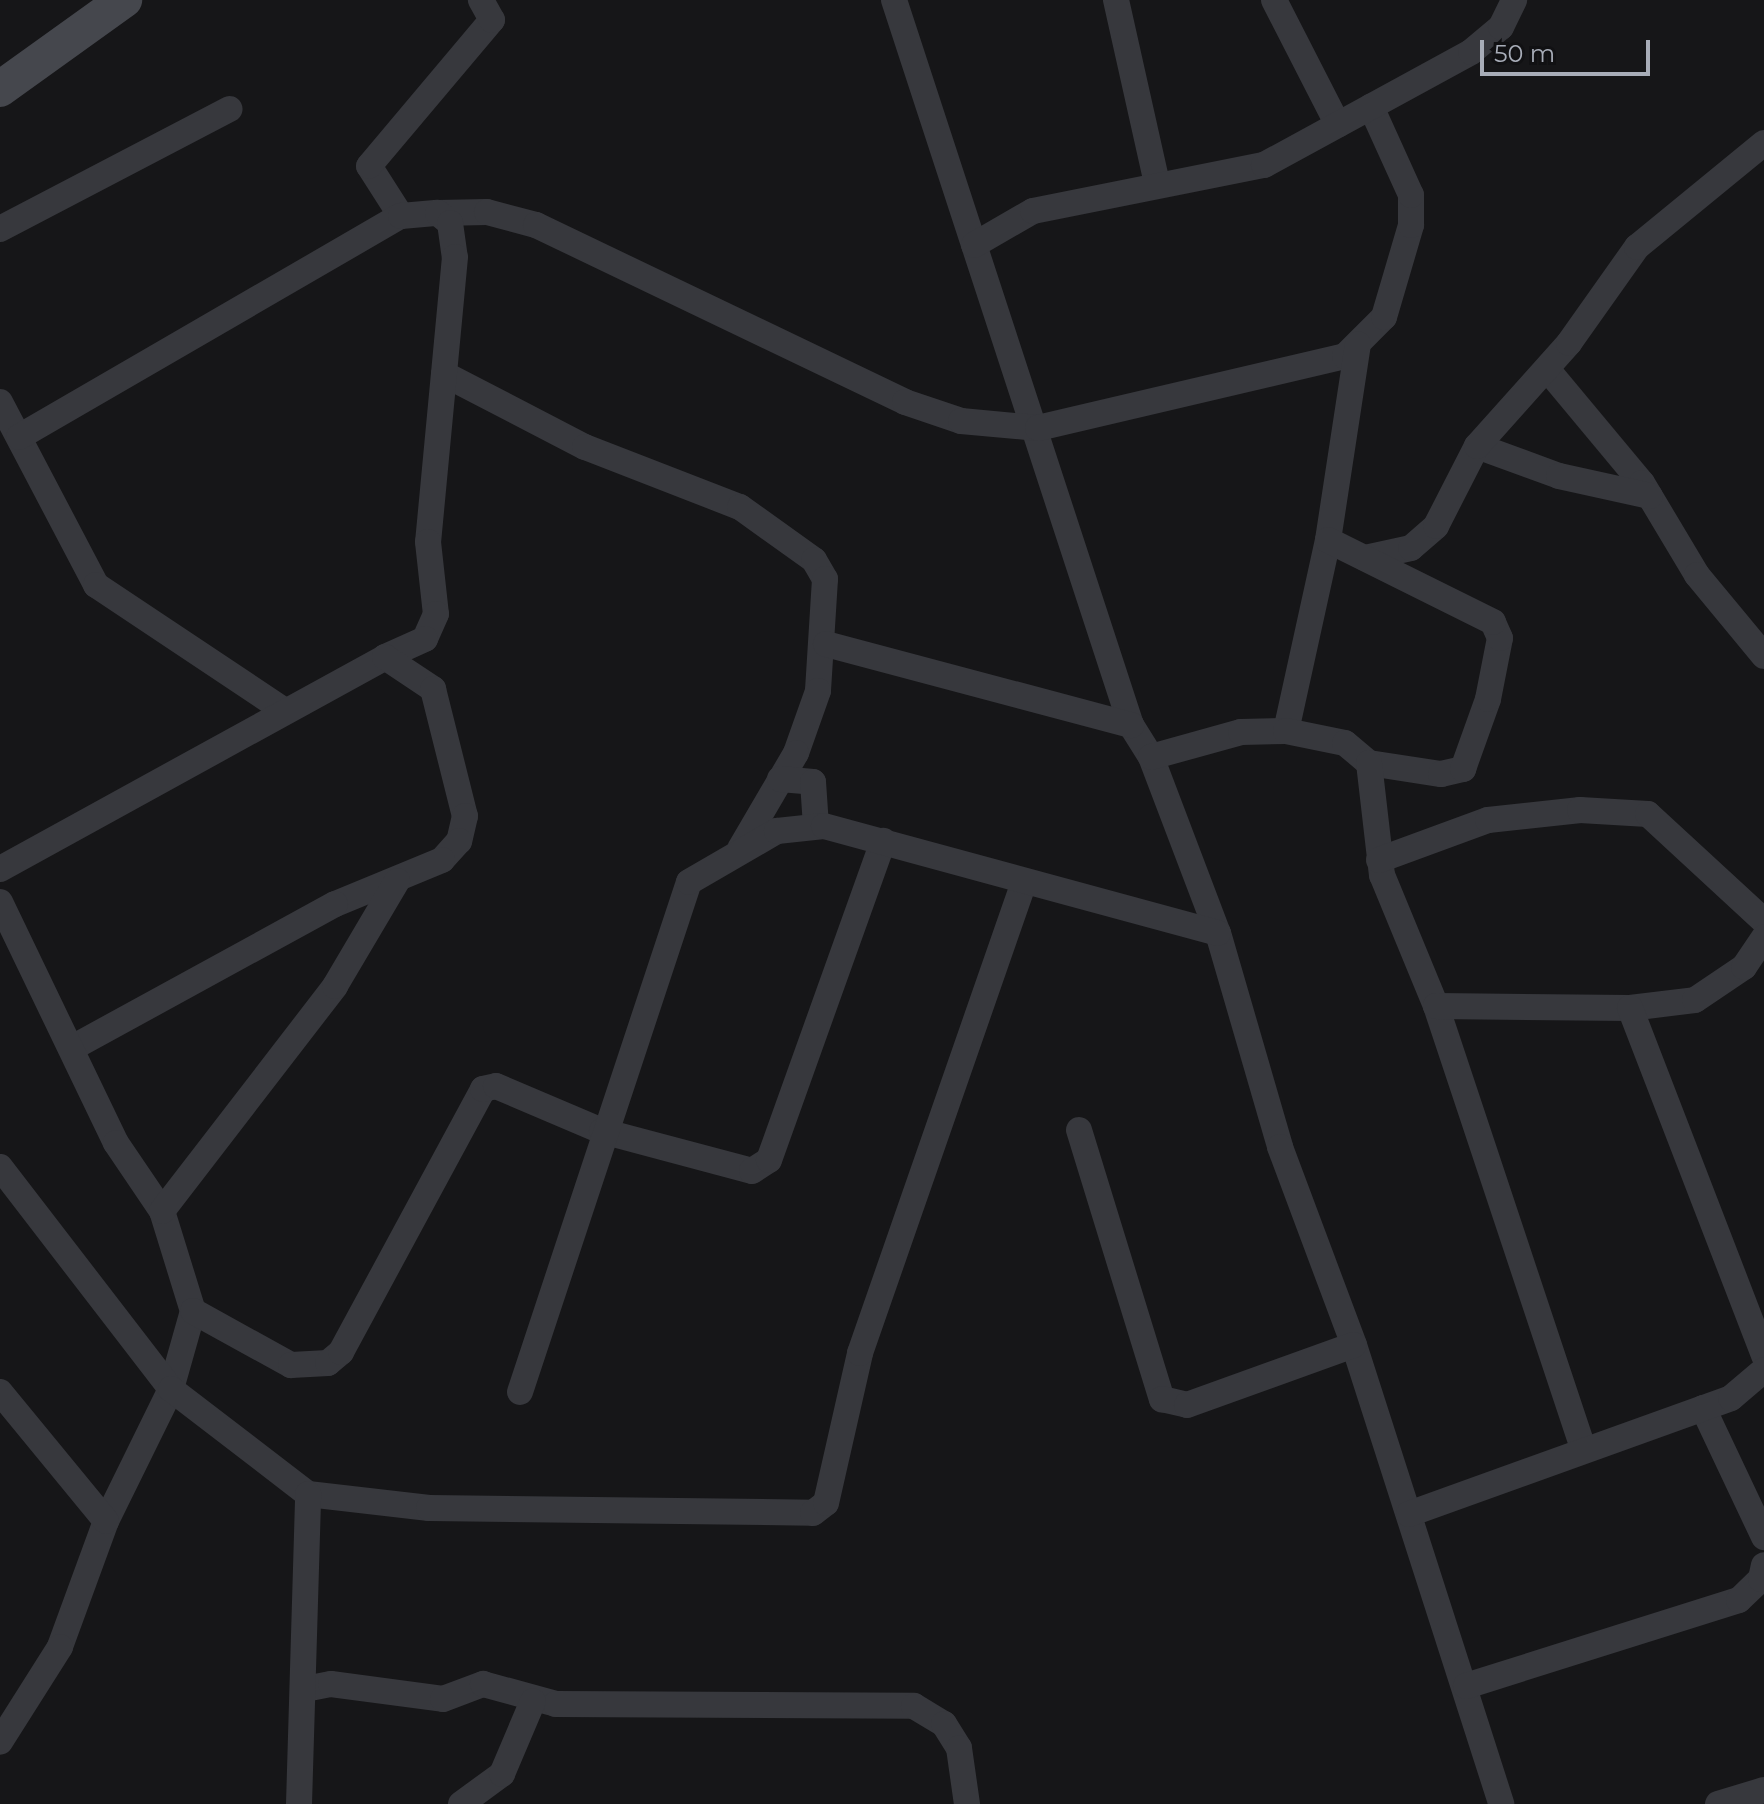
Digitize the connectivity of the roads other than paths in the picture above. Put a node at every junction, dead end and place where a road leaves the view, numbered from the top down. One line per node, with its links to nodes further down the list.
1 (481, 0): 14 (street)
2 (894, 0): 16 (street)
3 (1116, 0): 12 (street)
4 (1274, 0): 10 (street)
5 (1514, 0): 8 (street)
6 (112, 3): 7 (street)
7 (0, 89)
8 (1371, 107): 10 (street); 17 (street)
9 (230, 109): 15 (street)
10 (1338, 125): 12 (street)
11 (1764, 143): 18 (street)
12 (1157, 184): 16 (street)
13 (438, 213): 14 (street); 19 (street); 21 (street)
14 (401, 216): 22 (street)
15 (0, 229)
16 (974, 245): 21 (street)
17 (1358, 344): 21 (street); 25 (street)
18 (1547, 369): 23 (street); 24 (street)
19 (444, 374): 27 (street); 29 (street)
20 (0, 402): 22 (street)
21 (1038, 428): 31 (street)
22 (19, 437): 30 (street)
23 (1477, 446): 24 (street); 26 (street)
24 (1650, 496): 28 (street)
25 (1328, 540): 26 (street); 32 (street)
26 (1365, 558): 34 (street)
27 (826, 644): 31 (street); 35 (street)
28 (1764, 656)
29 (385, 657): 30 (street); 41 (street)
30 (282, 709): 40 (street)
31 (1131, 725): 33 (street)
32 (1286, 731): 33 (street); 34 (street)
33 (1151, 757): 45 (street)
34 (1369, 763): 39 (street)
35 (780, 779): 36 (street); 38 (street)
36 (816, 826): 37 (street); 38 (street)
37 (883, 841): 42 (street); 51 (street)
38 (740, 849): 51 (street)
39 (1379, 860): 44 (street); 47 (street)
40 (0, 869)
41 (397, 881): 49 (street); 53 (street)
42 (1024, 882): 45 (street); 63 (street)
43 (0, 902): 49 (street)
44 (1764, 921)
45 (1218, 933): 55 (street)
46 (1764, 937): 48 (street)
47 (1436, 1006): 48 (street); 62 (street)
48 (1630, 1008): 56 (street)
49 (74, 1047): 53 (street)
50 (1079, 1130): 55 (street)
51 (602, 1131): 54 (street); 60 (street)
52 (0, 1167): 58 (street)
53 (162, 1211): 54 (street)
54 (193, 1311): 58 (street)
55 (1354, 1345): 64 (street)
56 (1764, 1356)
57 (1764, 1370): 61 (street)
58 (171, 1389): 63 (street); 65 (street)
59 (0, 1392): 65 (street)
60 (520, 1392)
61 (1703, 1408): 62 (street); 66 (street)
62 (1584, 1450): 64 (street)
63 (308, 1494): 69 (street)
64 (1409, 1514): 68 (street)
65 (106, 1521): 71 (street)
66 (1764, 1537)
67 (1764, 1565): 68 (street)
68 (1466, 1686): 76 (street)
69 (305, 1689): 70 (street); 73 (street)
70 (533, 1701): 74 (street); 75 (street)
71 (0, 1742)
72 (1764, 1790): 77 (street)
73 (299, 1804)
74 (461, 1804)
75 (967, 1804)
76 (1501, 1804)
77 (1718, 1804)

